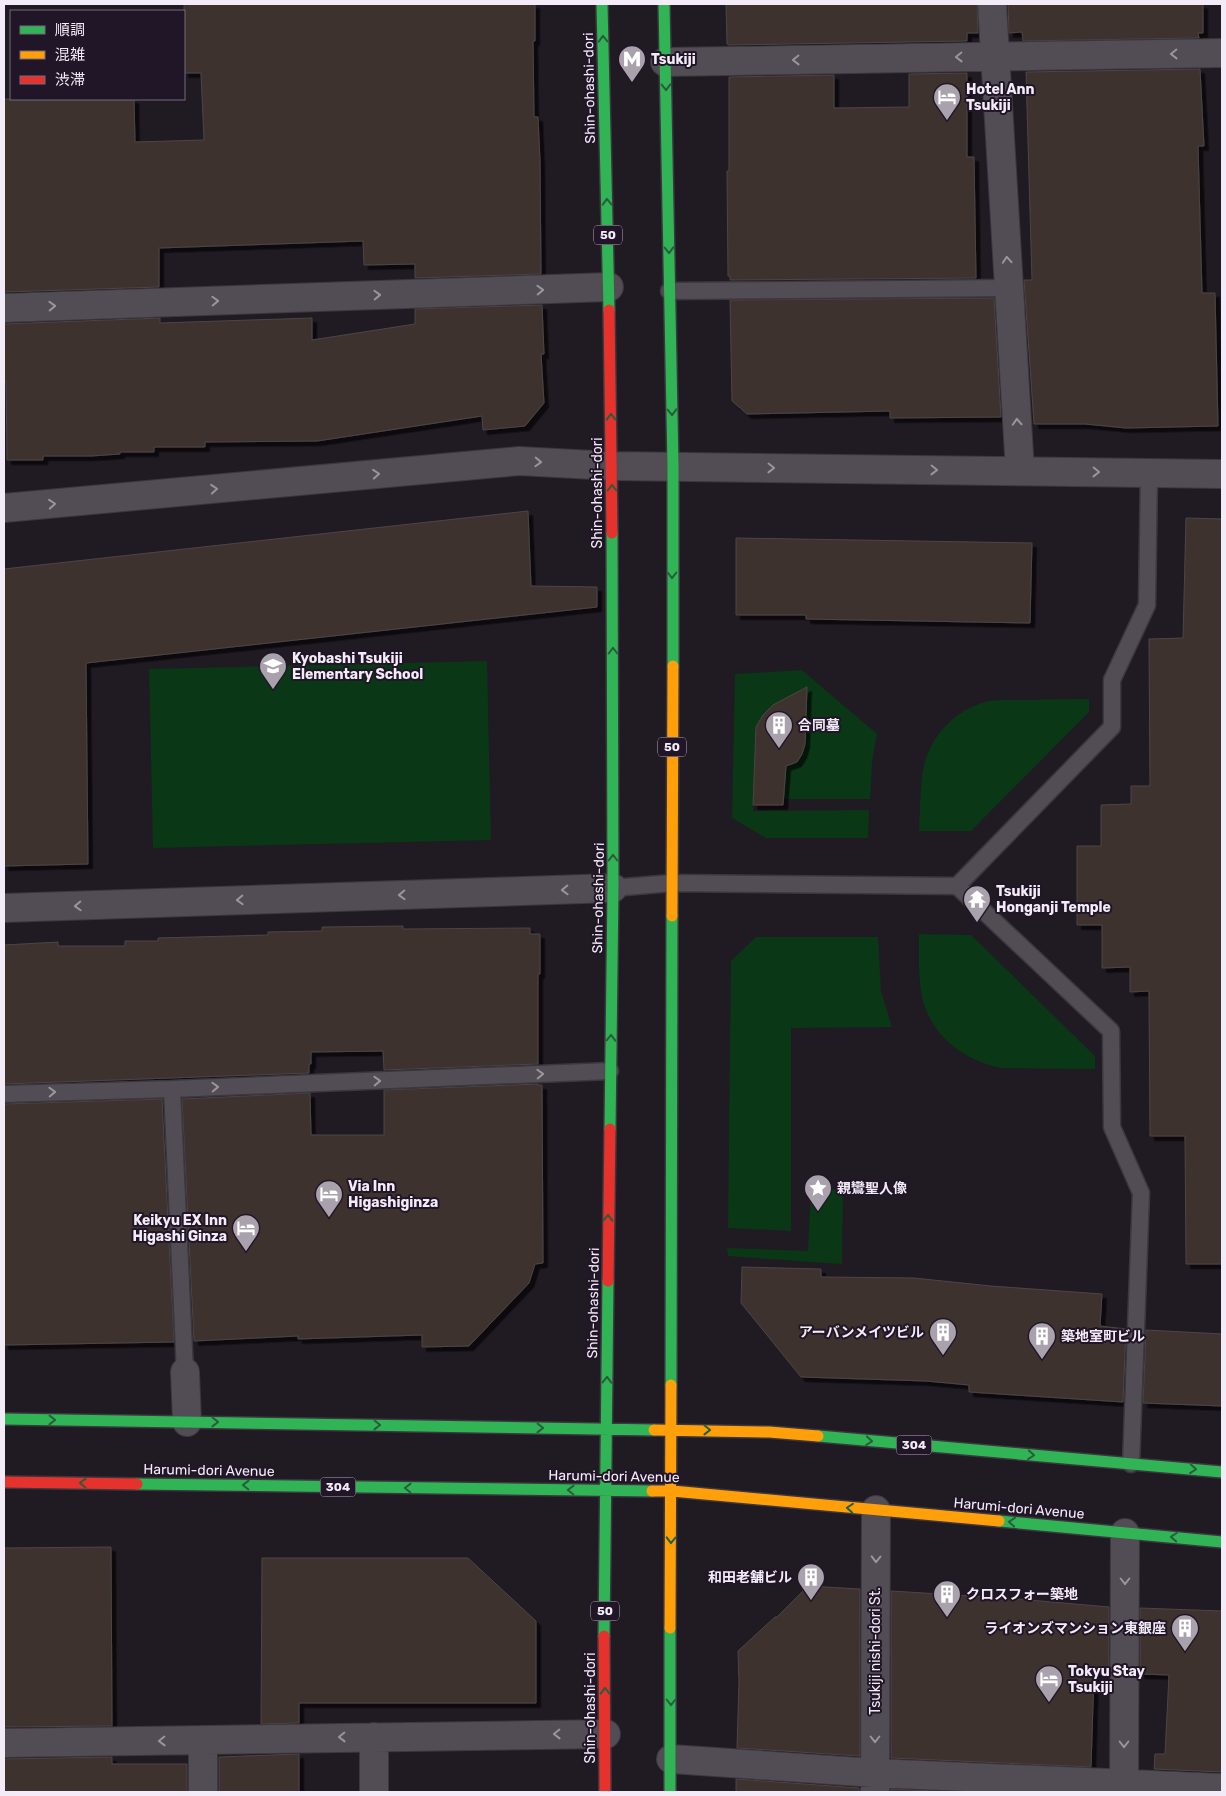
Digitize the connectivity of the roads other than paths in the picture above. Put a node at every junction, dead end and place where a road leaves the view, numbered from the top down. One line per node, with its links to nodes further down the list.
1 (602, 4): 7 (main road, Shin-ohashi-dori / 50, one-way to 1)
2 (664, 4): 6 (main road, 50)
3 (992, 4): 5 (street)
4 (1222, 53): 5 (street, one-way to 5)
5 (994, 57): 6 (street, one-way to 6); 8 (street, one-way to 5)
6 (665, 62): 9 (main road, 50, one-way to 9)
7 (609, 287): 10 (street, one-way to 7); 11 (main road, Shin-ohashi-dori / 50, one-way to 7)
8 (1009, 288): 9 (lane); 13 (street, one-way to 8)
9 (669, 291): 12 (main road, 50, one-way to 12)
10 (4, 308)
11 (612, 466): 12 (street); 16 (street, one-way to 11); 19 (main road, Shin-ohashi-dori / 50, one-way to 11)
12 (673, 466): 13 (street, one-way to 13); 17 (main road, 50, one-way to 17)
13 (1020, 471): 14 (street, one-way to 14)
14 (1150, 473): 15 (street); 18 (lane)
15 (1222, 474)
16 (4, 508)
17 (672, 883): 18 (lane); 19 (lane); 28 (main road, 50)
18 (958, 886): 29 (lane)
19 (614, 888): 20 (street, one-way to 20); 21 (main road, Shin-ohashi-dori / 50, one-way to 19)
20 (4, 908)
21 (610, 1071): 22 (lane, one-way to 21); 27 (main road, Shin-ohashi-dori / 50, one-way to 21)
22 (172, 1089): 23 (lane, one-way to 22); 24 (lane)
23 (4, 1094)
24 (185, 1372): 26 (street)
25 (4, 1419): 26 (main road, 304, one-way to 26)
26 (187, 1422): 27 (main road, 304, one-way to 27)
27 (606, 1429): 28 (main road, 304); 32 (main road, Shin-ohashi-dori / 50)
28 (672, 1430): 29 (main road, 304, one-way to 29); 33 (main road, 50)
29 (1131, 1464): 30 (main road, 304, one-way to 30)
30 (1222, 1472)
31 (4, 1482): 32 (main road, Harumi-dori Avenue / 304, one-way to 31)
32 (605, 1490): 33 (main road, Harumi-dori Avenue / 304); 37 (main road, Shin-ohashi-dori / 50, one-way to 32)
33 (672, 1491): 34 (main road, Harumi-dori Avenue / 304, one-way to 33); 41 (main road, 50, one-way to 41)
34 (876, 1510): 35 (main road, Harumi-dori Avenue / 304, one-way to 34); 42 (street, Tsukiji nishi-dori St., one-way to 42)
35 (1125, 1533): 36 (main road, Harumi-dori Avenue / 304, one-way to 35); 43 (street, one-way to 43)
36 (1222, 1542)
37 (606, 1734): 38 (street, one-way to 38); 47 (main road, Shin-ohashi-dori / 50)
38 (374, 1737): 39 (street, one-way to 39); 46 (street)
39 (203, 1740): 40 (street, one-way to 40); 45 (street)
40 (4, 1743)
41 (671, 1759): 42 (street); 48 (main road, 50)
42 (875, 1782): 43 (street)
43 (1124, 1788): 44 (street)
44 (1222, 1788)
45 (203, 1792)
46 (374, 1792)
47 (606, 1792)
48 (670, 1792)

